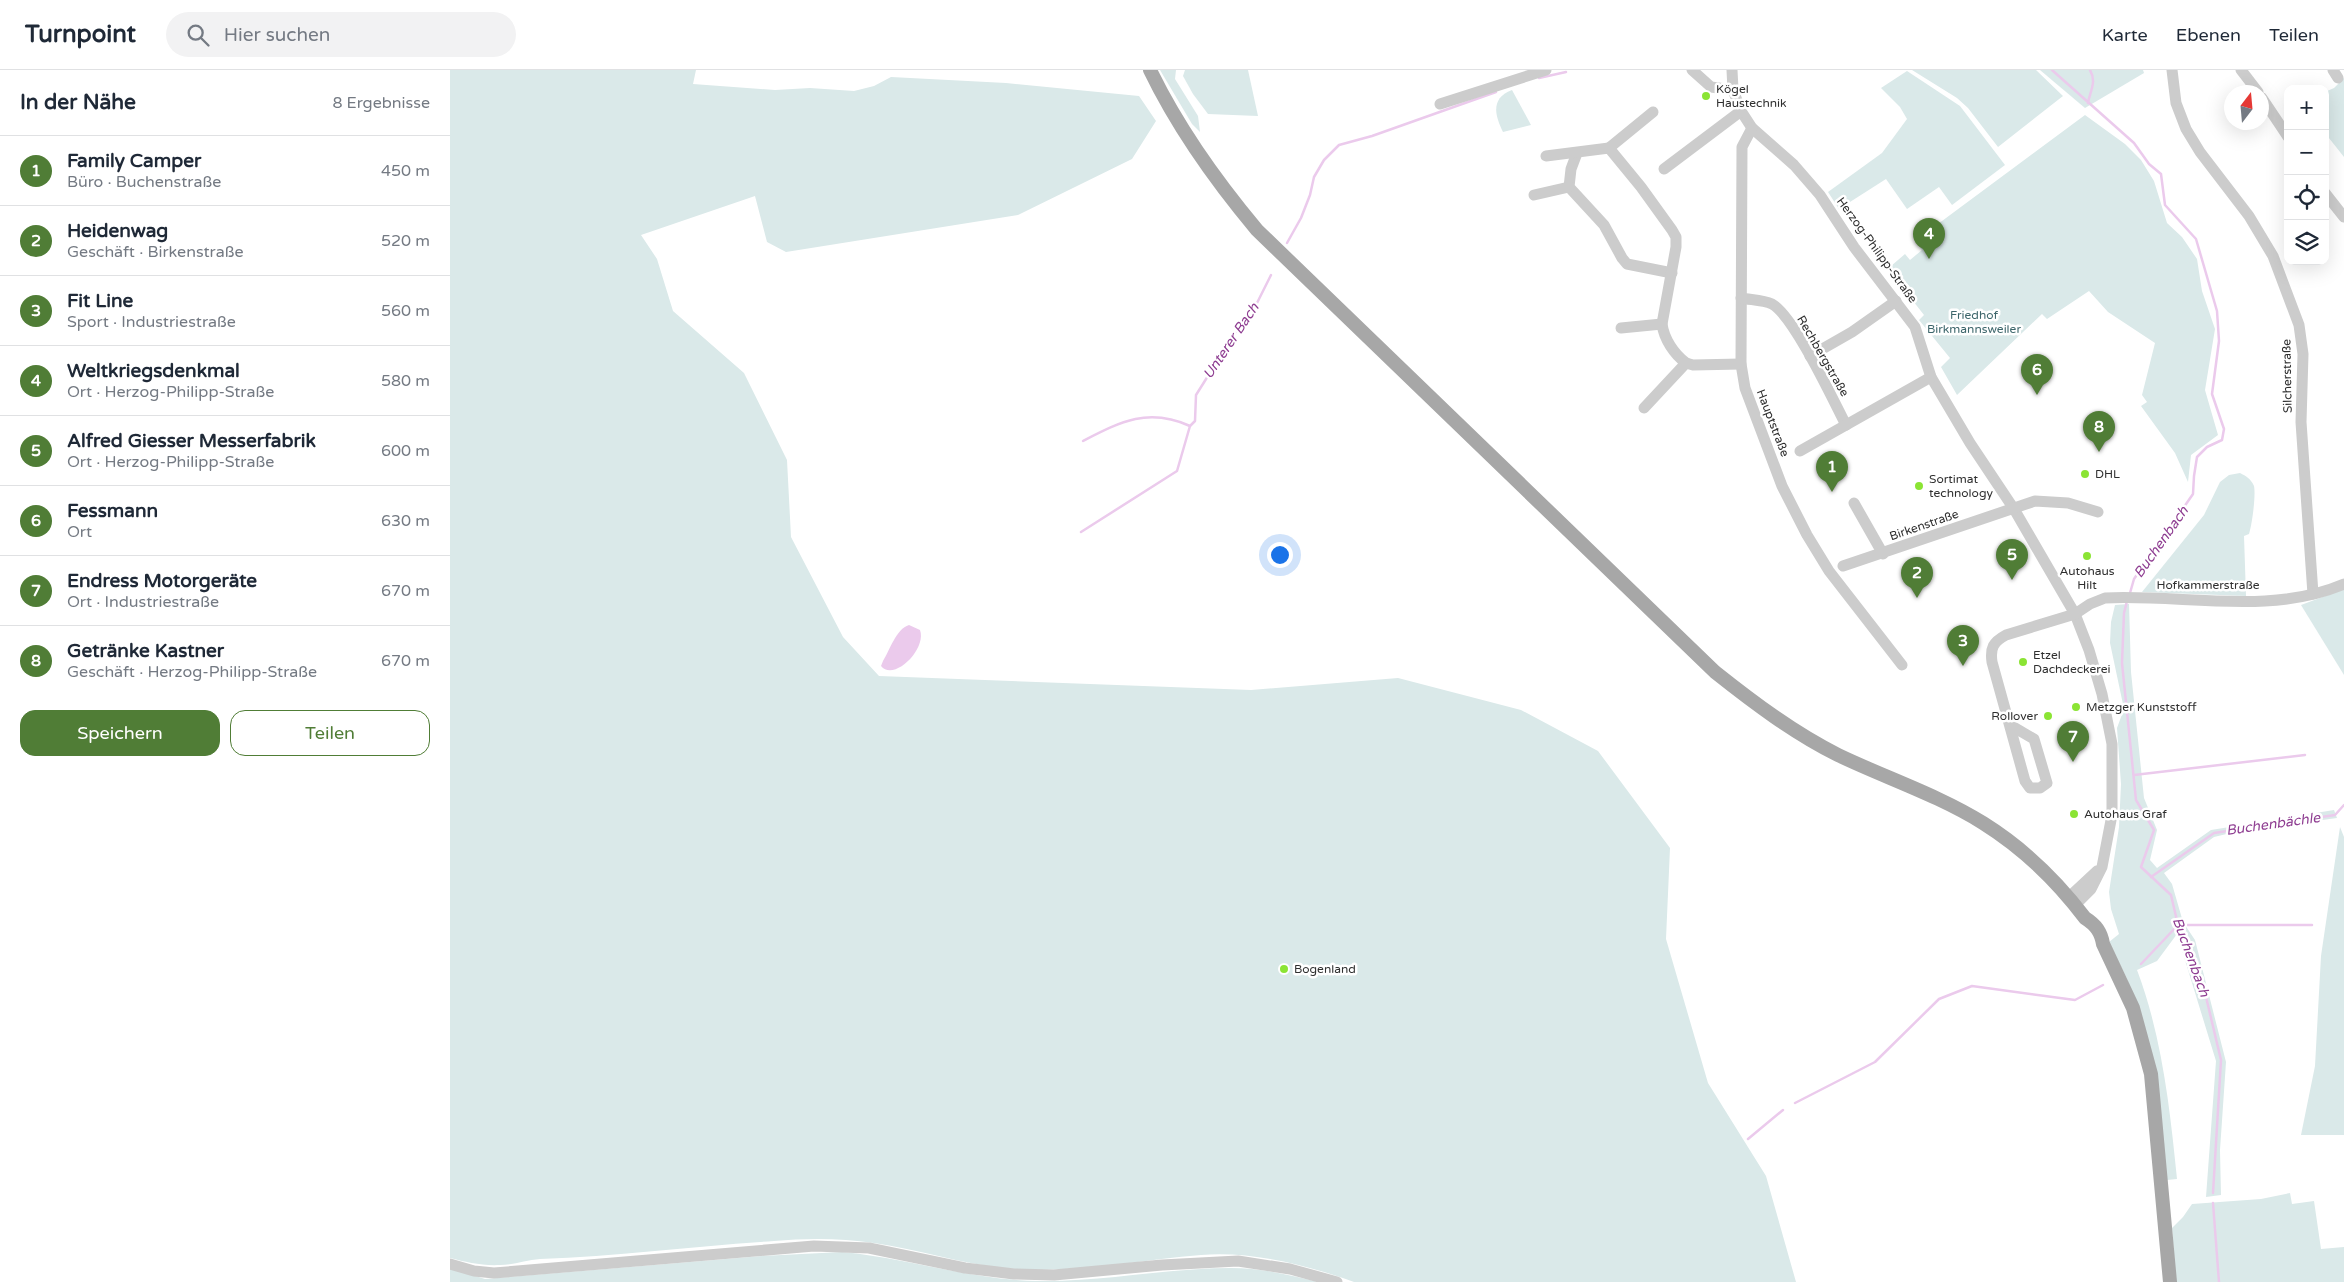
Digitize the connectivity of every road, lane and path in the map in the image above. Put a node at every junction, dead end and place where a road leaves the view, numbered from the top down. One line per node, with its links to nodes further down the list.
1 (1150, 70): 46 (main road)
2 (1546, 70): 7 (street)
3 (1692, 70): 9 (street)
4 (1732, 70): 9 (street)
5 (2172, 70): 42 (street, Silcherstraße)
6 (2241, 70): 8 (street)
7 (1518, 74): 10 (street)
8 (2253, 85)
9 (1733, 90): 12 (street)
10 (1440, 104)
11 (2269, 108): 15 (street)
12 (1741, 111): 14 (street); 19 (street)
13 (1653, 112): 16 (street)
14 (1752, 128): 25 (street, Hauptstraße); 26 (street, Herzog-Philipp-Straße)
15 (2284, 131)
16 (1609, 148): 17 (street); 24 (street)
17 (1577, 153): 18 (street); 20 (street)
18 (1546, 156)
19 (1664, 169)
20 (1569, 187): 21 (street); 24 (street)
21 (1534, 195)
22 (2329, 198): 23 (street)
23 (2344, 217)
24 (1672, 273): 27 (street)
25 (1741, 298): 29 (street, Rechbergstraße); 31 (street, Hauptstraße)
26 (1896, 302): 29 (street); 32 (street, Herzog-Philipp-Straße)
27 (1662, 324): 28 (street); 30 (street)
28 (1621, 328)
29 (1810, 356): 34 (street, Rechbergstraße)
30 (1686, 363): 31 (street); 33 (street)
31 (1741, 364): 44 (street, Hauptstraße)
32 (1931, 377): 34 (street); 37 (street, Herzog-Philipp-Straße)
33 (1644, 408)
34 (1846, 426): 35 (street)
35 (1800, 451)
36 (1854, 503): 39 (street)
37 (2014, 509): 38 (street); 39 (street, Birkenstraße); 43 (street, Herzog-Philipp-Straße)
38 (2098, 512)
39 (1883, 554): 40 (street, Birkenstraße)
40 (1843, 566)
41 (2344, 584): 42 (street, Hofkammerstraße)
42 (2313, 594): 43 (street, Hofkammerstraße)
43 (2074, 614): 45 (street, Hofkammerstraße); 46 (street, Herzog-Philipp-Straße)
44 (1902, 665)
45 (2010, 725): 45 (street)
46 (2072, 901): 49 (main road)
47 (450, 1264): 48 (street)
48 (1337, 1282)
49 (2170, 1282)

